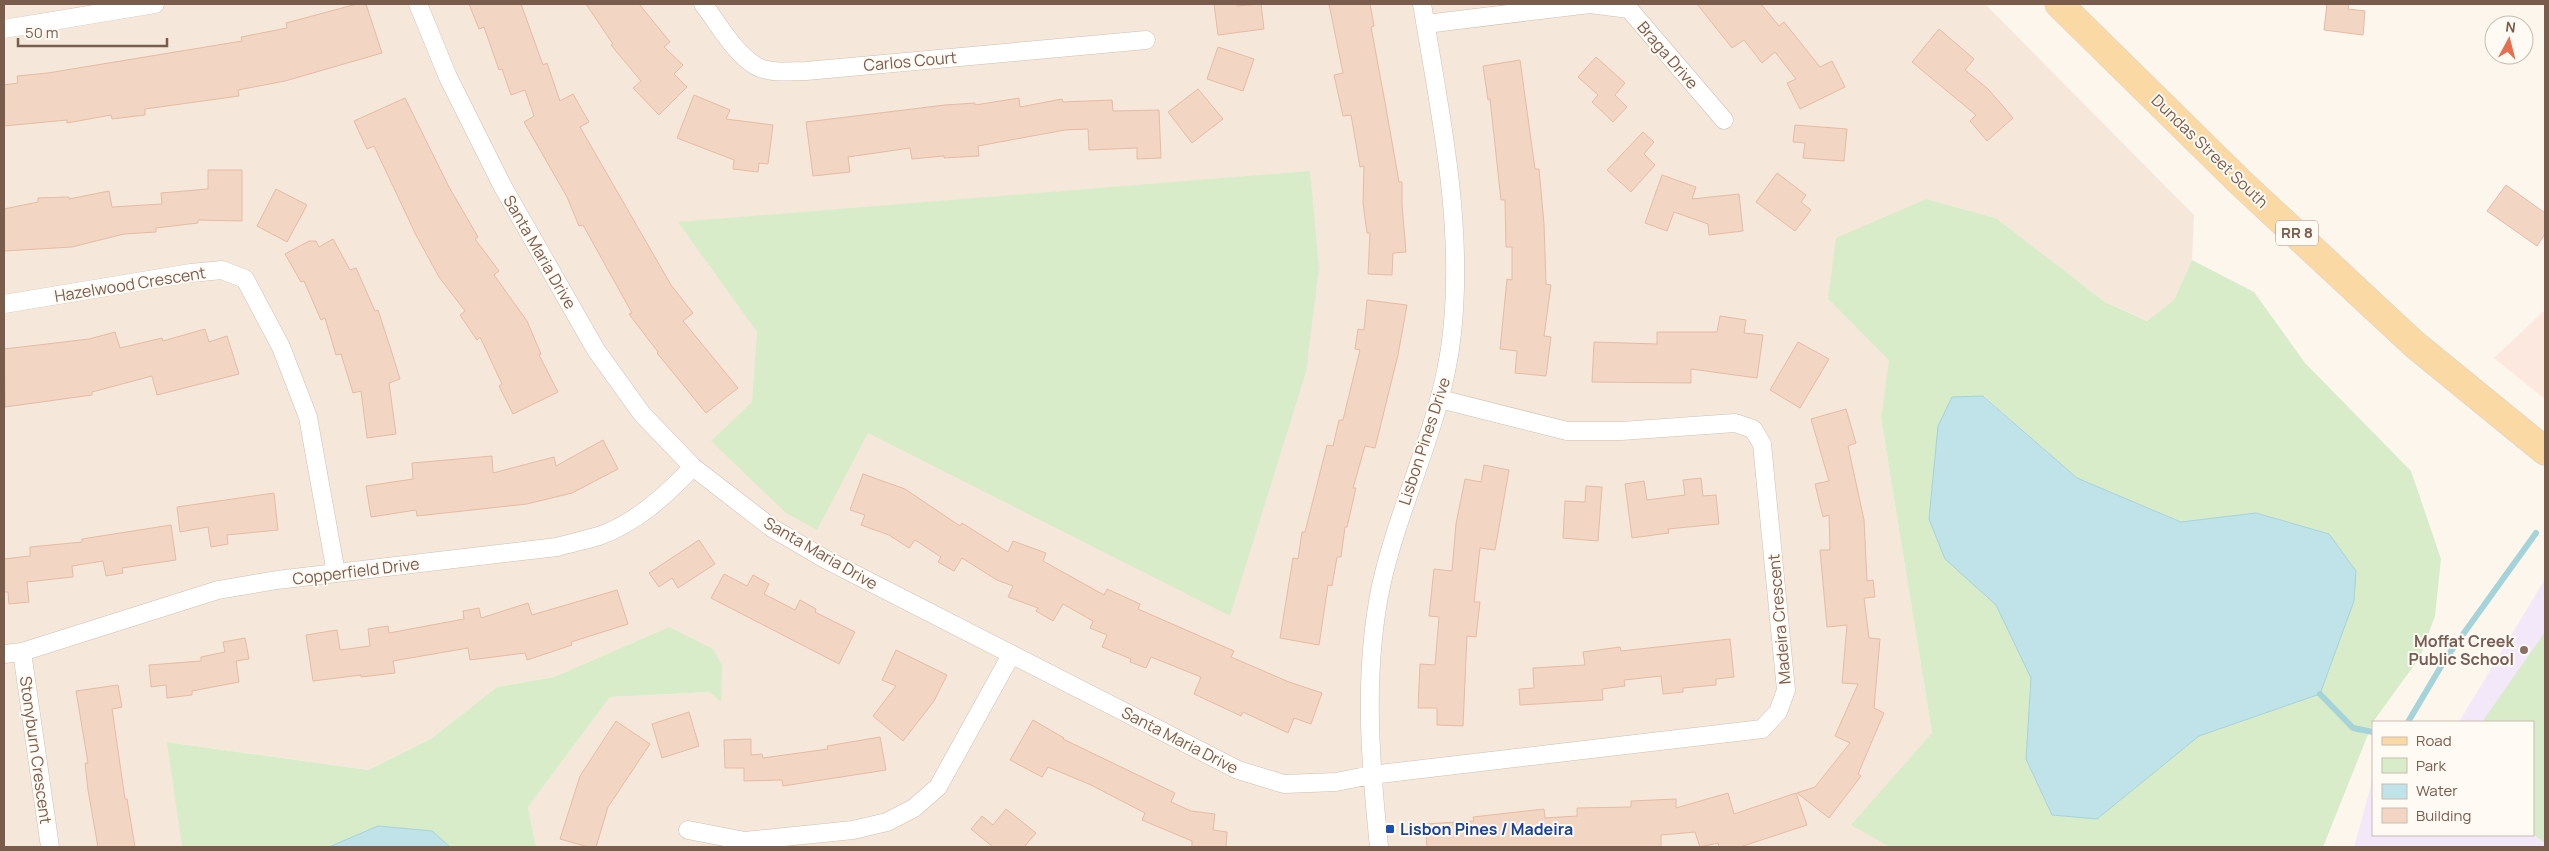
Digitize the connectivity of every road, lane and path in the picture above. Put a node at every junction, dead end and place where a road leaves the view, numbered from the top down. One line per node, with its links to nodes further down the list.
1 (155, 4): 7 (street)
2 (418, 4): 13 (street, Santa Maria Drive)
3 (702, 4): 8 (street, Carlos Court)
4 (1422, 4): 6 (street, Lisbon Pines Drive)
5 (2059, 4): 12 (main road, Dundas Street South / RR 8)
6 (1426, 24): 9 (street, Braga Drive); 11 (street, Lisbon Pines Drive)
7 (4, 29)
8 (1146, 40)
9 (1724, 120)
10 (4, 304): 14 (street, Hazelwood Crescent)
11 (1440, 399): 18 (street, Lisbon Pines Drive); 18 (street, Madeira Crescent)
12 (2545, 451)
13 (692, 467): 14 (street, Copperfield Drive); 17 (street, Santa Maria Drive)
14 (336, 573): 15 (street, Copperfield Drive)
15 (22, 652): 16 (street, Copperfield Drive); 20 (street, Stonyburn Crescent)
16 (4, 654)
17 (1012, 655): 18 (street, Santa Maria Drive); 19 (street)
18 (1372, 775): 21 (street, Lisbon Pines Drive)
19 (688, 830)
20 (50, 847)
21 (1379, 847)

